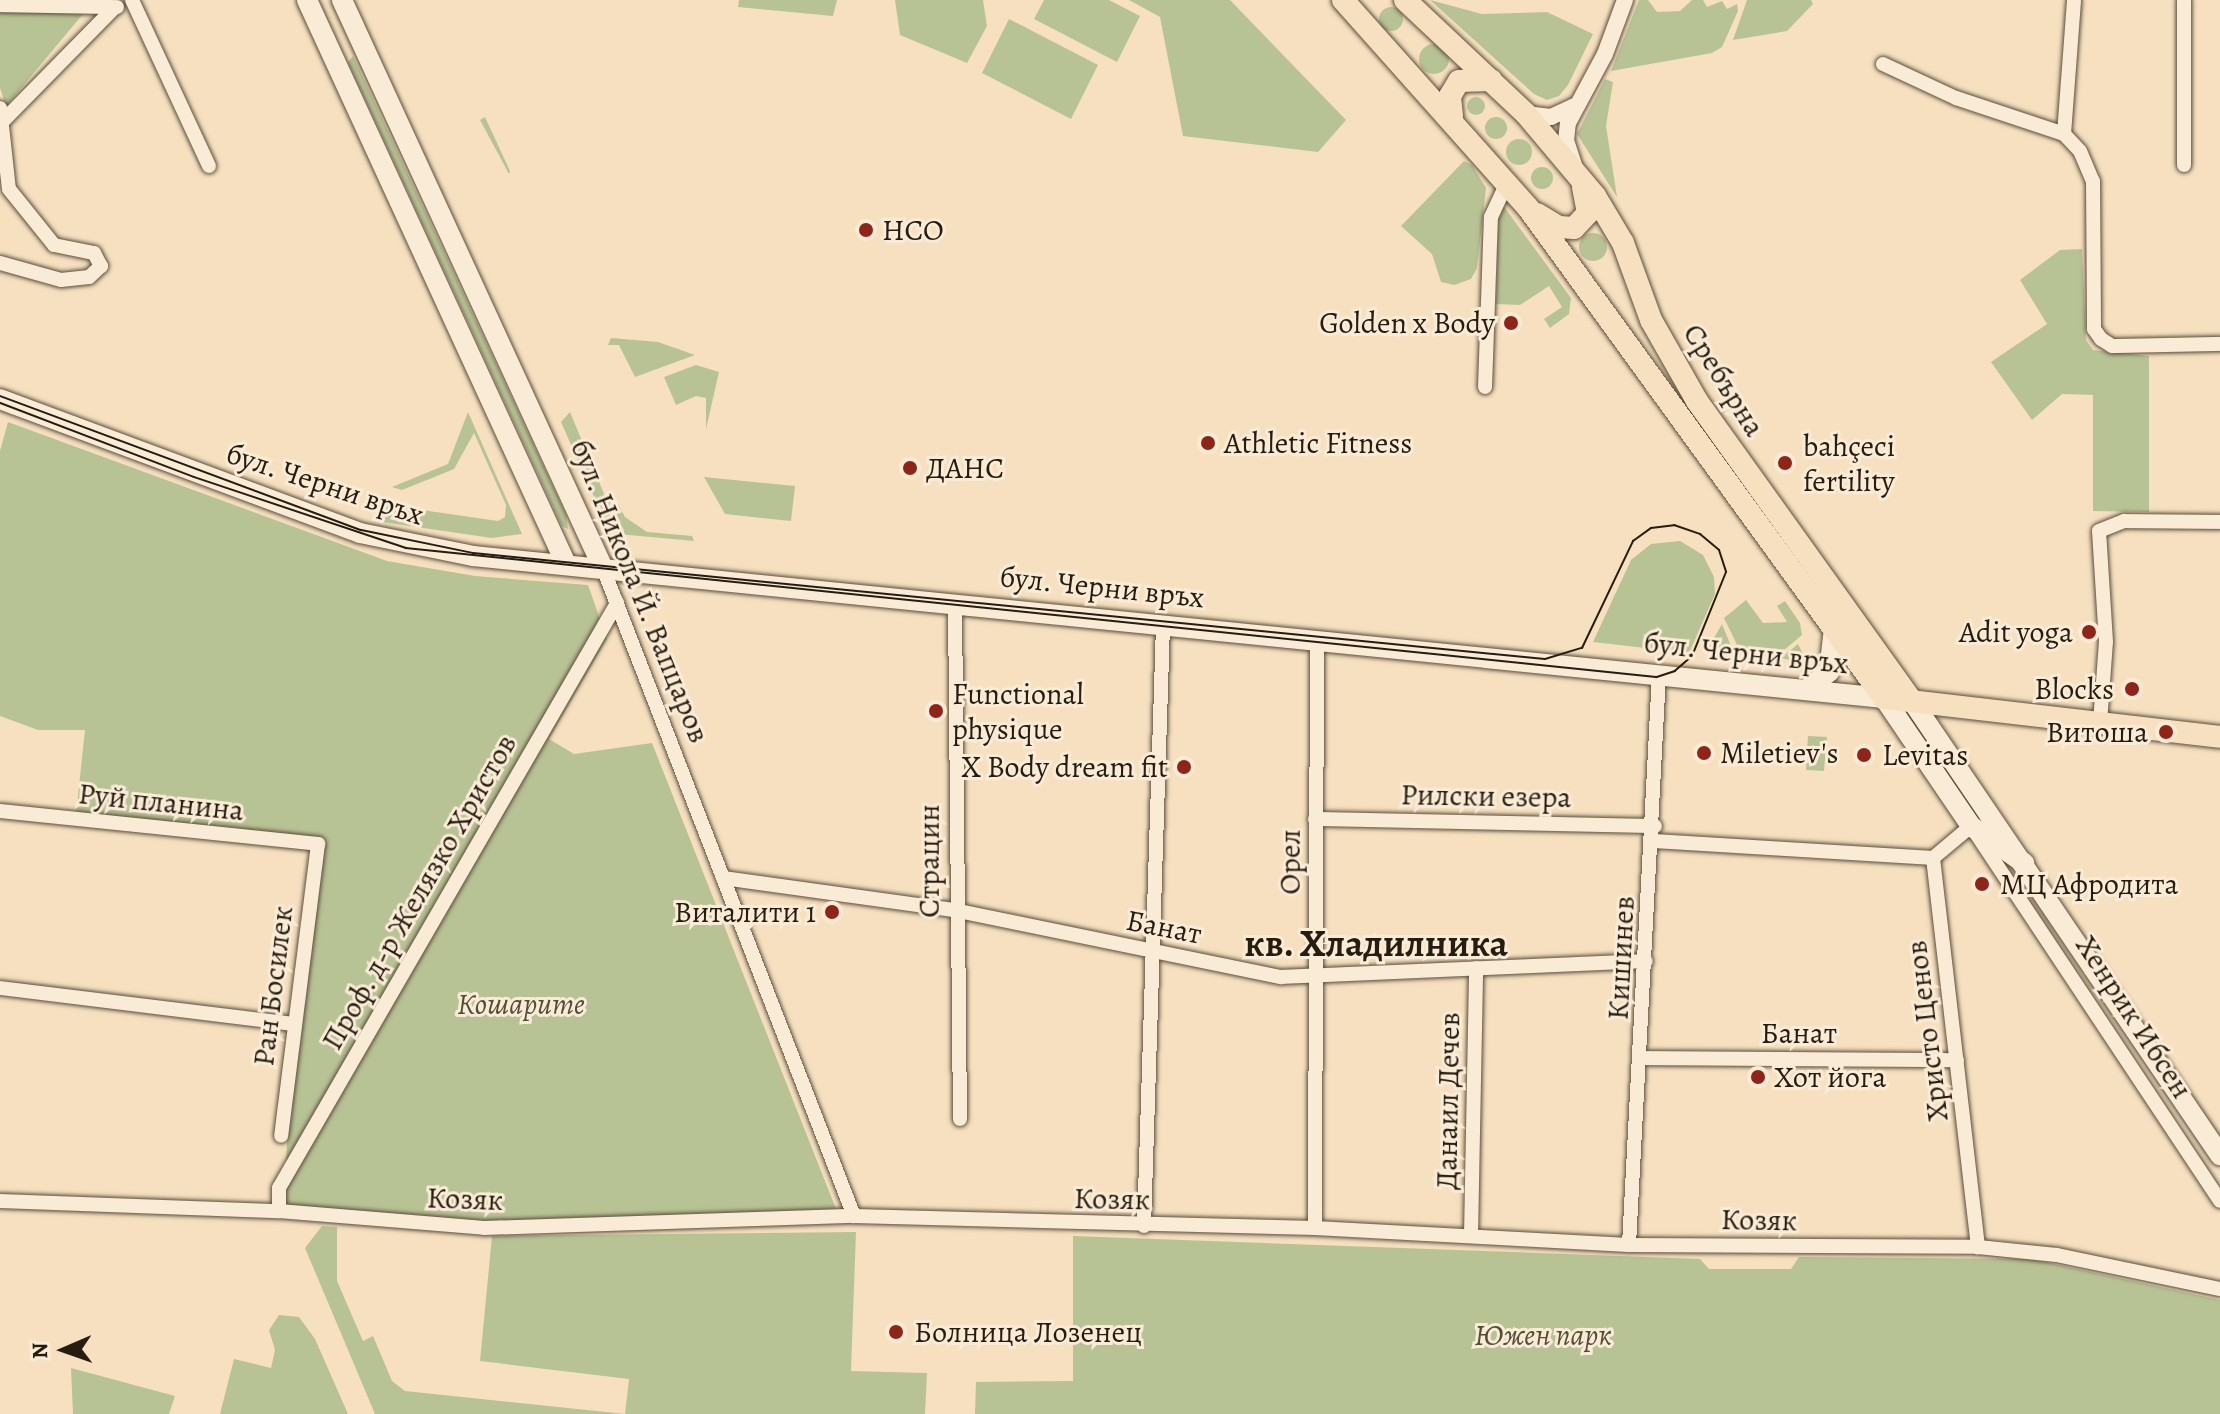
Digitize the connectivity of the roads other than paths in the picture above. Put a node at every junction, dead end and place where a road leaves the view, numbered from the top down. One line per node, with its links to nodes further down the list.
1 (307, 0): 12 (main road, бул. Никола Й. Вапцаров)
2 (342, 0): 11 (main road, бул. Никола Й. Вапцаров)
3 (1343, 0): 18 (main road, Сребърна)
4 (1405, 0): 14 (main road)
5 (1625, 0): 15 (street, Сребърна)
6 (2074, 0): 19 (street)
7 (2184, 0): 20 (street)
8 (132, 1): 10 (street); 21 (street)
9 (0, 5): 10 (street)
10 (114, 8): 16 (street)
11 (355, 28): 12 (main road); 31 (main road, бул. Никола Й. Вапцаров)
12 (326, 42): 30 (main road, бул. Никола Й. Вапцаров)
13 (1883, 64): 19 (street)
14 (1491, 80): 17 (main road); 18 (main road)
15 (1575, 106): 17 (street); 22 (street, Сребърна)
16 (2, 114): 25 (street)
17 (1526, 114): 22 (main road)
18 (1452, 116): 23 (main road, Сребърна)
19 (2064, 134): 26 (street)
20 (2184, 165)
21 (209, 166)
22 (1579, 177): 24 (main road); 40 (main road, Сребърна)
23 (1507, 182): 24 (main road, Сребърна); 27 (street)
24 (1529, 209): 35 (main road, Сребърна)
25 (0, 263)
26 (2220, 344)
27 (1485, 387)
28 (0, 399): 30 (main road, бул. Черни връх)
29 (2220, 522): 41 (street)
30 (566, 564): 31 (main road, бул. Черни връх)
31 (603, 568): 32 (main road, бул. Черни връх); 33 (street, бул. Никола Й. Вапцаров)
32 (955, 602): 34 (main road, бул. Черни връх); 51 (street, Страцин)
33 (617, 603): 50 (street, бул. Никола Й. Вапцаров); 65 (street, Проф. д-р Желязко Христов)
34 (1163, 624): 36 (main road, бул. Черни връх); 52 (street)
35 (1834, 628): 38 (main road); 39 (main road, Сребърна)
36 (1317, 639): 37 (main road, бул. Черни връх); 44 (street, Орел)
37 (1659, 674): 38 (main road, бул. Черни връх); 46 (street, Кишинев)
38 (1807, 689): 39 (main road, бул. Черни връх)
39 (1884, 698): 40 (main road, бул. Черни връх); 45 (main road, Хенрик Ибсен)
40 (1912, 701): 41 (main road, бул. Черни връх); 49 (main road, Хенрик Ибсен)
41 (2100, 723): 42 (main road, бул. Черни връх)
42 (2220, 737)
43 (0, 811): 47 (street, Руй планина)
44 (1315, 819): 46 (street, Рилски езера); 55 (street, Орел)
45 (1971, 826): 48 (street); 49 (main road, Хенрик Ибсен); 64 (street, Хенрик Ибсен)
46 (1654, 834): 48 (street, Рилски езера); 53 (street, Кишинев)
47 (318, 844): 57 (street, Ран Босилек)
48 (1933, 858): 59 (street, Христо Ценов)
49 (2024, 863): 62 (main road, Хенрик Ибсен)
50 (723, 878): 51 (street, Банат); 66 (street, бул. Никола Й. Вапцаров)
51 (954, 910): 52 (street, Банат); 60 (street, Страцин)
52 (1155, 952): 55 (street, Банат); 67 (street)
53 (1646, 961): 54 (street, Банат); 58 (street, Кишинев)
54 (1476, 968): 55 (street, Банат); 69 (street, Данаил Дечев)
55 (1316, 976): 68 (street, Орел)
56 (0, 988): 57 (street)
57 (295, 1024): 61 (street, Ран Босилек)
58 (1640, 1058): 59 (street, Банат); 70 (street, Кишинев)
59 (1957, 1060): 71 (street, Христо Ценов)
60 (960, 1119)
61 (281, 1136)
62 (2220, 1155)
63 (0, 1201): 65 (street, Козяк)
64 (2220, 1201)
65 (279, 1211): 66 (street, Козяк)
66 (854, 1216): 67 (street, Козяк)
67 (1144, 1226): 68 (street, Козяк)
68 (1315, 1228): 69 (street, Козяк)
69 (1471, 1236): 70 (street, Козяк)
70 (1629, 1245): 71 (street, Козяк)
71 (1978, 1247): 72 (street, Козяк)
72 (2220, 1289)

